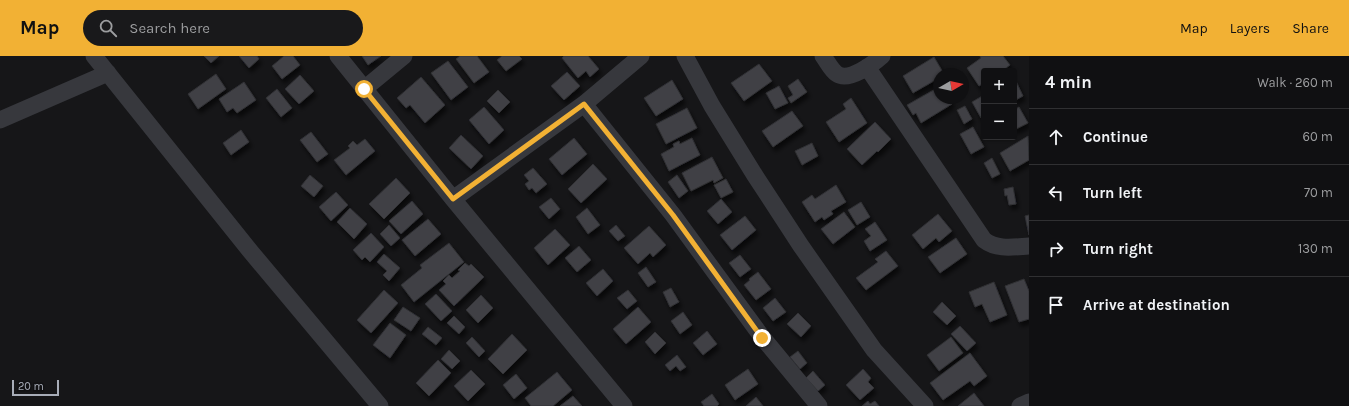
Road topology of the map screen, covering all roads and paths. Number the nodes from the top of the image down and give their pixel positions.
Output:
1 (94, 56) edge
2 (338, 56) edge
3 (404, 56) edge
4 (641, 56) edge
5 (685, 56) edge
6 (823, 56) edge
7 (882, 56) edge
8 (867, 67) junction
9 (108, 73) junction
10 (364, 89) junction
11 (584, 104) junction
12 (0, 120) edge
13 (453, 199) junction
14 (1029, 246) edge
15 (1029, 402) edge
16 (380, 406) edge
17 (624, 406) edge
18 (819, 406) edge
19 (925, 406) edge
20 (1020, 406) edge

1 - 9 street
2 - 10 street
3 - 10 street
4 - 11 street
5 - 19 street
6 - 8 street
7 - 8 street
8 - 14 street
9 - 12 street
9 - 16 street
10 - 13 street
11 - 13 street
11 - 18 street
13 - 17 street
15 - 20 street

